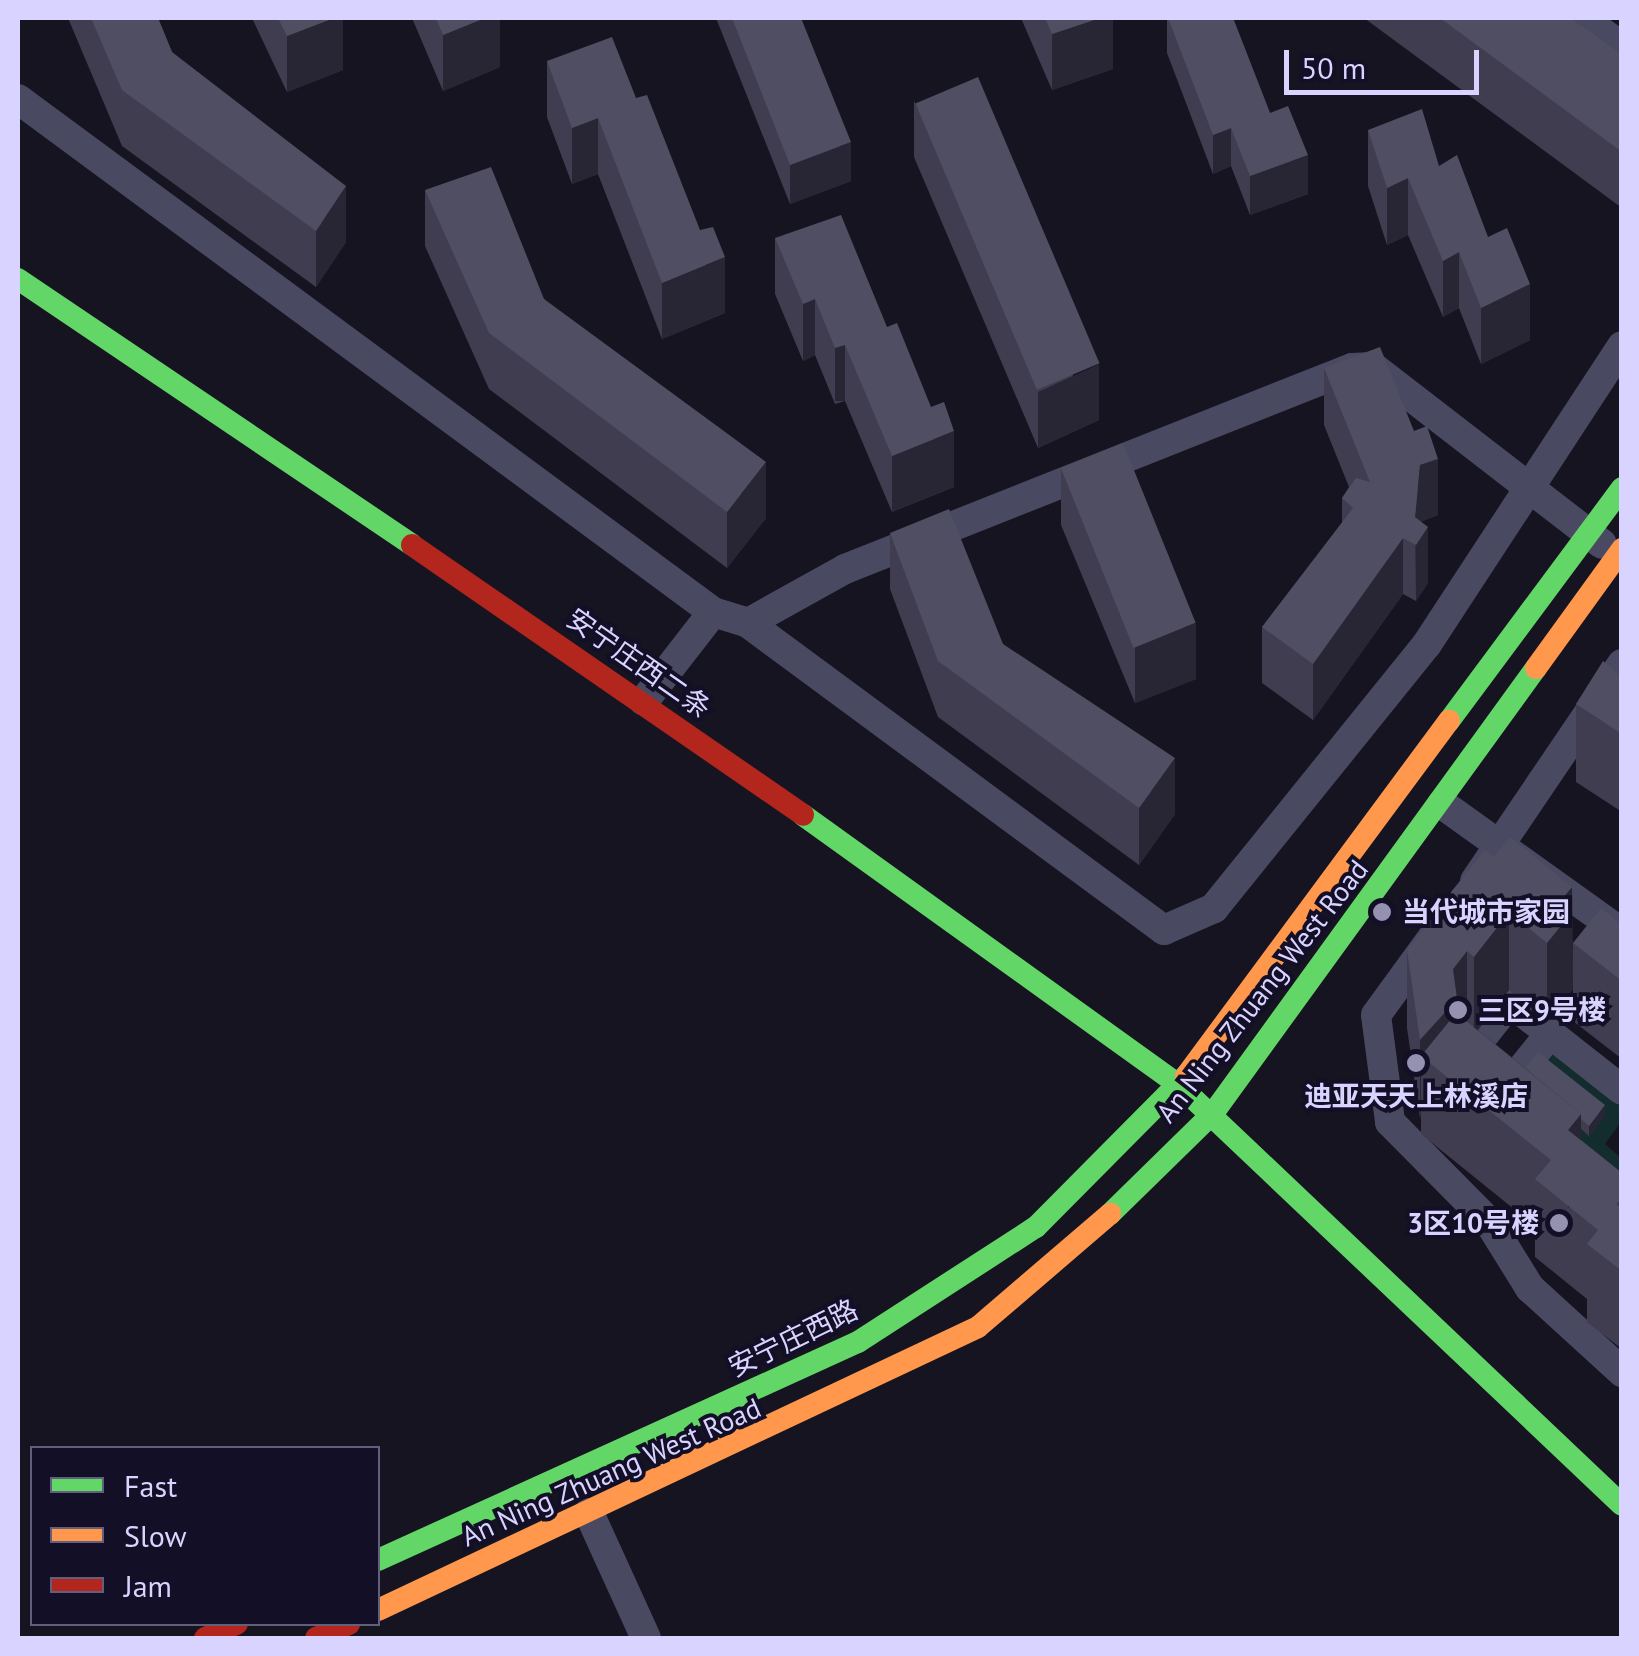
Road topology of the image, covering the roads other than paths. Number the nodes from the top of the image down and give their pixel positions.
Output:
1 (1582, 18) edge
2 (1622, 47) edge
3 (18, 99) edge
4 (18, 279) edge
5 (1622, 346) edge
6 (1532, 484) junction
7 (1622, 488) edge
8 (1585, 534) junction
9 (1620, 552) edge
10 (713, 612) junction
11 (748, 623) junction
12 (1622, 664) edge
13 (644, 700) junction
14 (1442, 804) junction
15 (1504, 844) junction
16 (1622, 933) edge
17 (1550, 1034) junction
18 (1180, 1085) junction
19 (1622, 1090) edge
20 (1214, 1112) junction
21 (1622, 1372) edge
22 (1622, 1506) edge
23 (589, 1513) junction
24 (380, 1559) edge
25 (380, 1609) edge
26 (232, 1626) edge
27 (344, 1626) edge
28 (205, 1638) edge
29 (316, 1638) edge
30 (646, 1638) edge

1 - 2 street
3 - 10 street
4 - 13 main road, 安宁庄西二条
5 - 6 street
6 - 8 street
6 - 11 street
6 - 11 street
7 - 8 main road, 安宁庄西路
8 - 9 street
8 - 18 main road, 安宁庄西路
9 - 14 main road, An Ning Zhuang West Road
10 - 11 street
10 - 13 street
12 - 15 street
13 - 18 main road, 安宁庄西二条
14 - 15 street
14 - 20 main road, An Ning Zhuang West Road
15 - 16 street
15 - 21 street
17 - 17 street
17 - 19 street
18 - 20 main road, 安宁庄西二条
18 - 24 main road, 安宁庄西路
20 - 22 main road, 安宁庄西二条
20 - 23 main road, An Ning Zhuang West Road
23 - 25 main road, An Ning Zhuang West Road
23 - 30 street
26 - 28 main road
27 - 29 main road

